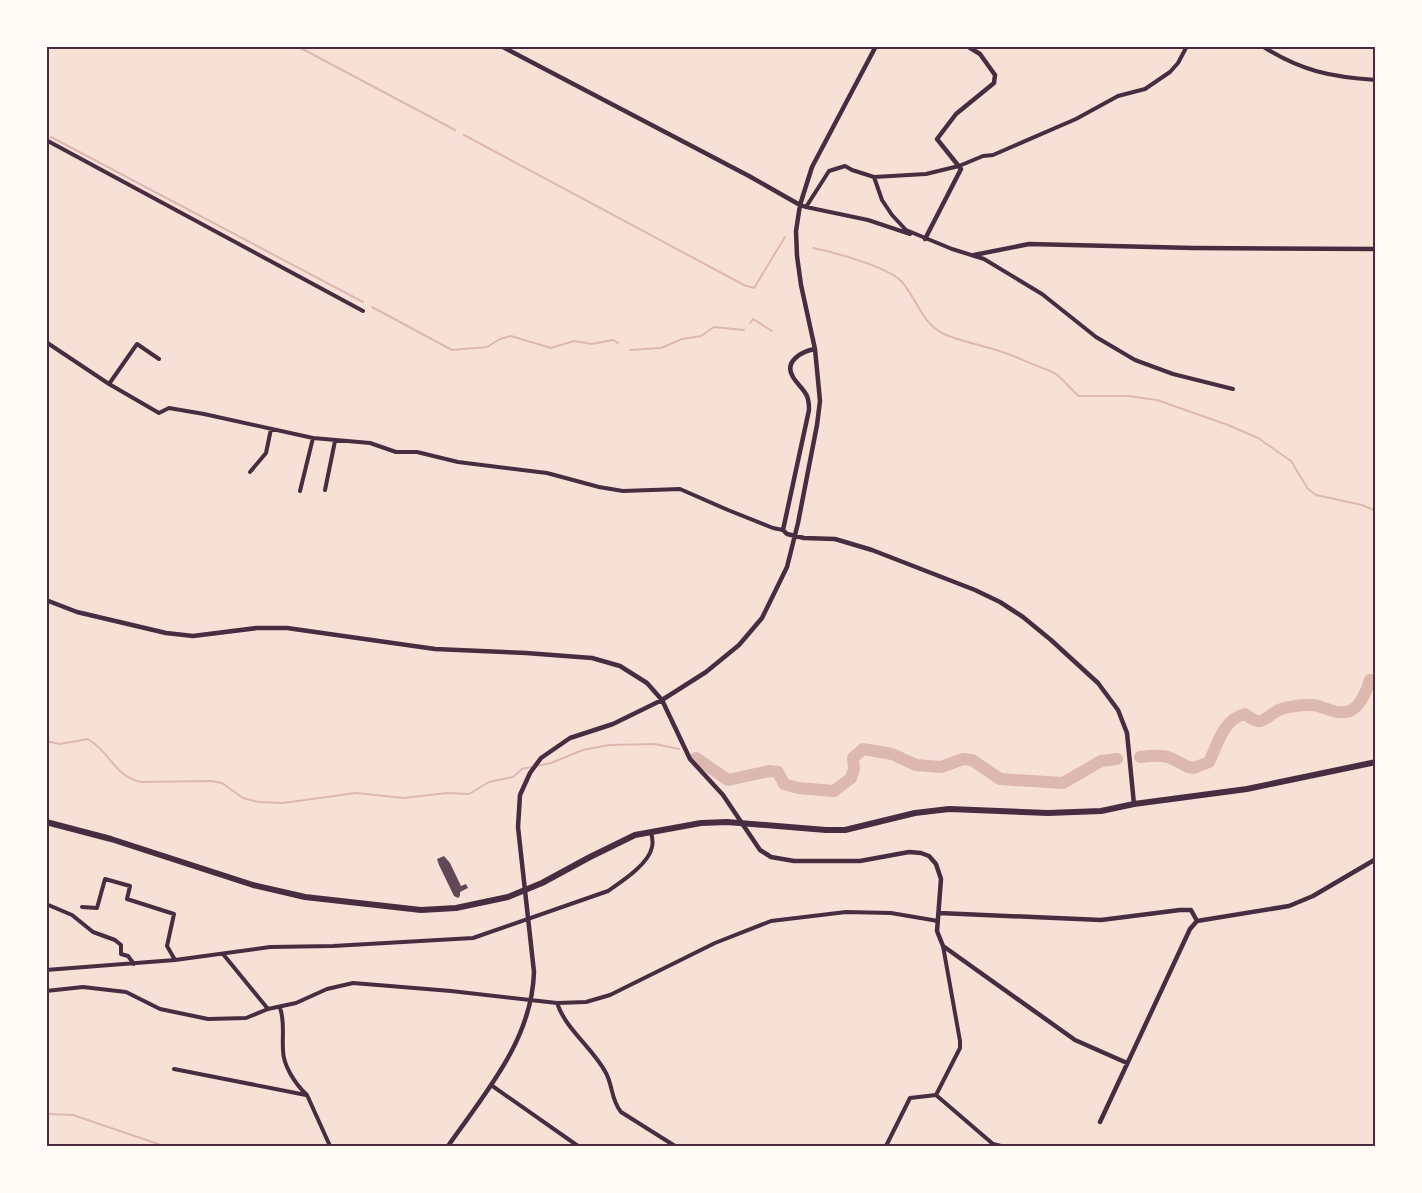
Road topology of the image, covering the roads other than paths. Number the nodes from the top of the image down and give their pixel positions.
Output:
1 (501, 46) edge
2 (876, 46) edge
3 (967, 46) edge
4 (1187, 46) edge
5 (1262, 46) edge
6 (1376, 80) edge
7 (46, 140) edge
8 (959, 166) junction
9 (874, 177) junction
10 (803, 206) junction
11 (925, 239) junction
12 (1376, 249) edge
13 (974, 255) junction
14 (363, 311) dead end
15 (46, 342) edge
16 (815, 349) junction
17 (159, 359) dead end
18 (109, 384) junction
19 (1233, 389) dead end
20 (271, 429) junction
21 (313, 438) junction
22 (335, 441) junction
23 (250, 472) dead end
24 (326, 490) dead end
25 (300, 491) dead end
26 (785, 532) junction
27 (46, 600) edge
28 (662, 700) junction
29 (1376, 762) edge
30 (1134, 804) junction
31 (46, 822) edge
32 (742, 823) junction
33 (651, 832) junction
34 (1376, 859) edge
35 (46, 904) edge
36 (82, 907) dead end
37 (939, 913) junction
38 (528, 918) junction
39 (939, 921) junction
40 (1197, 921) junction
41 (942, 946) junction
42 (223, 954) junction
43 (175, 960) junction
44 (134, 964) junction
45 (46, 970) edge
46 (46, 991) edge
47 (558, 1004) junction
48 (280, 1008) junction
49 (268, 1009) junction
50 (1127, 1063) junction
51 (174, 1069) dead end
52 (491, 1085) junction
53 (307, 1095) junction
54 (936, 1095) junction
55 (1100, 1122) dead end
56 (330, 1146) edge
57 (448, 1146) edge
58 (578, 1146) edge
59 (675, 1146) edge
60 (886, 1146) edge
61 (1001, 1146) edge

1 - 10 street
2 - 10 street
3 - 8 street
4 - 8 street
5 - 6 street
7 - 14 street
8 - 9 street
8 - 11 street
9 - 10 street
9 - 11 street
10 - 11 street
10 - 16 street
11 - 13 street
12 - 13 street
13 - 19 street
15 - 18 street
16 - 26 street
16 - 28 street
17 - 18 street
18 - 20 street
20 - 21 street
20 - 23 street
21 - 22 street
21 - 25 street
22 - 24 street
22 - 26 street
26 - 30 street
27 - 28 street
28 - 32 street
28 - 38 street
29 - 30 highway
30 - 32 highway
31 - 33 highway
32 - 33 highway
32 - 37 street
33 - 38 street
34 - 40 street
35 - 44 street
36 - 43 street
37 - 39 street
37 - 40 street
38 - 42 street
38 - 52 street
39 - 41 street
39 - 47 street
40 - 50 street
41 - 50 street
41 - 54 street
42 - 43 street
42 - 49 street
43 - 44 street
44 - 45 street
46 - 49 street
47 - 48 street
47 - 59 street
48 - 49 street
48 - 53 street
50 - 55 street
51 - 53 street
52 - 57 street
52 - 58 street
53 - 56 street
54 - 60 street
54 - 61 street

